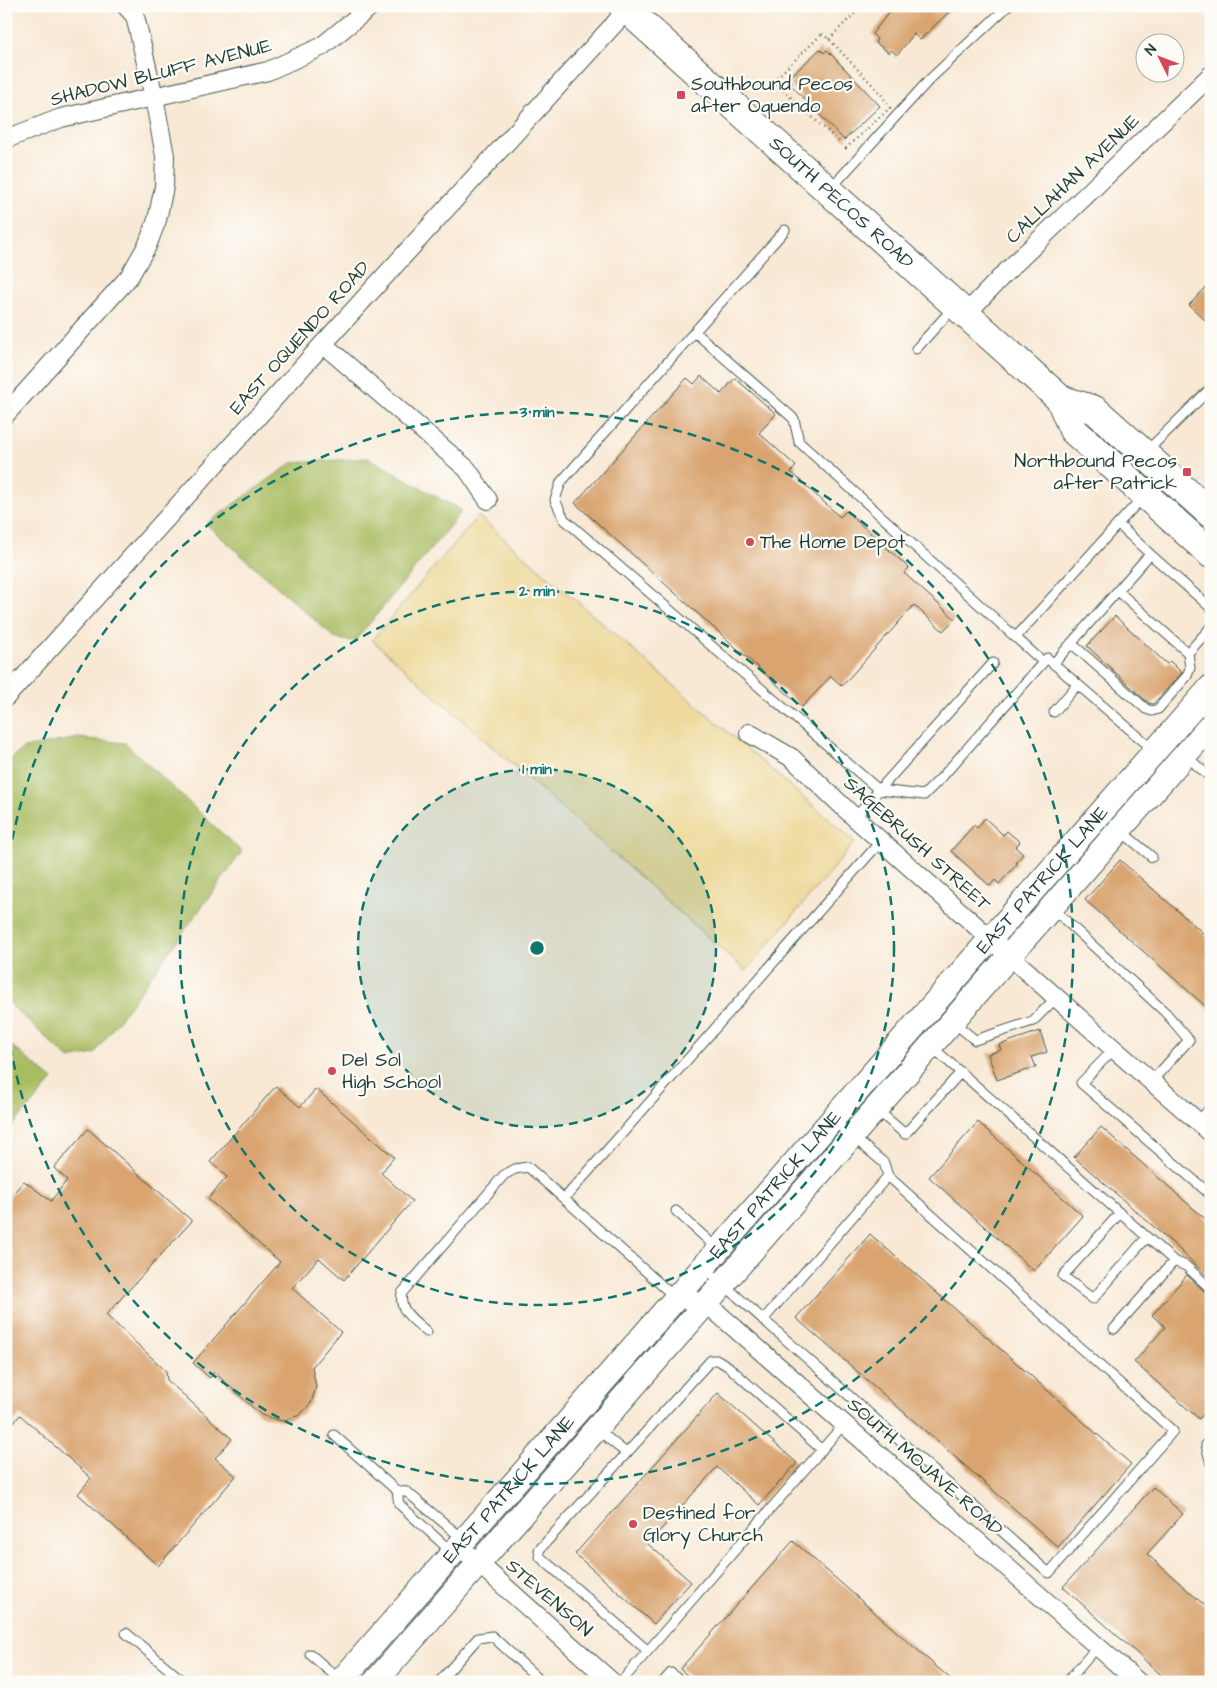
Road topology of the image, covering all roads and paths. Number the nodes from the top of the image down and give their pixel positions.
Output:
1 (126, 6) edge
2 (371, 6) edge
3 (862, 6) edge
4 (1008, 6) edge
5 (625, 8) edge
6 (829, 39) junction
7 (1211, 75) edge
8 (154, 97) junction
9 (6, 139) edge
10 (829, 190) junction
11 (785, 230) dead end
12 (961, 310) junction
13 (695, 332) junction
14 (323, 344) junction
15 (916, 349) dead end
16 (1211, 388) edge
17 (1060, 399) junction
18 (6, 414) edge
19 (1144, 454) junction
20 (1145, 494) junction
21 (488, 500) dead end
22 (1211, 514) edge
23 (1118, 524) junction
24 (1150, 554) junction
25 (1211, 554) edge
26 (1118, 591) junction
27 (1211, 608) edge
28 (1211, 627) edge
29 (1016, 637) junction
30 (1071, 643) junction
31 (1188, 653) junction
32 (1043, 662) junction
33 (993, 663) dead end
34 (1053, 664) junction
35 (1077, 685) junction
36 (1211, 687) edge
37 (6, 697) edge
38 (1054, 712) dead end
39 (1211, 725) edge
40 (749, 733) dead end
41 (1155, 751) junction
42 (1184, 755) junction
43 (1211, 778) edge
44 (879, 790) junction
45 (855, 818) junction
46 (1110, 821) junction
47 (881, 840) junction
48 (1152, 857) dead end
49 (1051, 907) junction
50 (991, 938) junction
51 (1009, 955) junction
52 (1057, 997) junction
53 (952, 1021) junction
54 (931, 1045) junction
55 (1114, 1050) junction
56 (961, 1072) junction
57 (1151, 1082) junction
58 (1211, 1107) edge
59 (876, 1108) junction
60 (833, 1120) junction
61 (1204, 1127) edge
62 (852, 1136) junction
63 (888, 1176) junction
64 (1211, 1195) edge
65 (564, 1200) junction
66 (676, 1211) dead end
67 (1120, 1213) junction
68 (1147, 1238) junction
69 (712, 1258) junction
70 (1174, 1261) junction
71 (723, 1284) junction
72 (1211, 1289) edge
73 (676, 1298) junction
74 (706, 1303) junction
75 (763, 1320) junction
76 (1114, 1329) dead end
77 (426, 1332) dead end
78 (844, 1424) junction
79 (596, 1429) junction
80 (334, 1435) dead end
81 (1211, 1440) edge
82 (822, 1450) junction
83 (626, 1453) junction
84 (1211, 1464) edge
85 (397, 1491) junction
86 (459, 1546) junction
87 (478, 1564) junction
88 (126, 1633) dead end
89 (1098, 1646) junction
90 (648, 1651) junction
91 (310, 1654) dead end
92 (602, 1679) edge
93 (341, 1681) edge
94 (184, 1682) edge
95 (375, 1682) edge
96 (439, 1682) edge
97 (542, 1682) edge
98 (621, 1682) edge
99 (663, 1682) edge
100 (681, 1682) edge
101 (1067, 1682) edge
102 (1138, 1682) edge

1 - 8 street
2 - 8 street, SHADOW BLUFF AVENUE
3 - 6 path
4 - 10 lane
5 - 10 main road, SOUTH PECOS ROAD
5 - 14 street, EAST OQUENDO ROAD
6 - 6 path
7 - 12 street, CALLAHAN AVENUE
8 - 9 street, SHADOW BLUFF AVENUE
8 - 18 street
10 - 12 main road, SOUTH PECOS ROAD
11 - 13 lane
12 - 15 lane
12 - 17 main road, SOUTH PECOS ROAD
13 - 29 lane
13 - 44 lane
14 - 21 street
14 - 37 street, EAST OQUENDO ROAD
16 - 19 lane
17 - 19 main road, SOUTH PECOS ROAD
17 - 20 main road, SOUTH PECOS ROAD
19 - 22 main road, SOUTH PECOS ROAD
20 - 23 lane
20 - 25 main road, SOUTH PECOS ROAD
23 - 24 lane
23 - 29 lane
24 - 26 lane
24 - 27 lane
26 - 30 lane
26 - 31 lane
28 - 31 lane
29 - 32 lane
30 - 31 lane
30 - 34 lane
32 - 34 lane
32 - 44 lane
33 - 44 lane
34 - 35 lane
35 - 38 lane
35 - 41 lane
36 - 41 main road, EAST PATRICK LANE
39 - 42 main road, EAST PATRICK LANE
40 - 45 street, SAGEBRUSH STREET
41 - 46 main road, EAST PATRICK LANE
42 - 43 lane
42 - 46 main road, EAST PATRICK LANE
44 - 45 lane
45 - 47 street, SAGEBRUSH STREET
46 - 48 lane
46 - 49 main road, EAST PATRICK LANE
46 - 50 main road, EAST PATRICK LANE
47 - 50 street, SAGEBRUSH STREET
47 - 65 lane
49 - 51 main road, EAST PATRICK LANE
49 - 57 lane
50 - 51 street, SAGEBRUSH STREET
50 - 60 main road, EAST PATRICK LANE
51 - 52 street, SAGEBRUSH STREET
51 - 53 main road, EAST PATRICK LANE
52 - 53 lane
52 - 55 street, SAGEBRUSH STREET
53 - 54 main road, EAST PATRICK LANE
54 - 56 lane
54 - 59 main road, EAST PATRICK LANE
55 - 57 street, SAGEBRUSH STREET
55 - 64 lane
56 - 59 lane
56 - 67 lane
57 - 61 street, SAGEBRUSH STREET
58 - 61 lane
59 - 62 main road, EAST PATRICK LANE
60 - 62 lane
60 - 69 main road, EAST PATRICK LANE
62 - 63 lane
62 - 71 main road, EAST PATRICK LANE
63 - 75 lane
63 - 75 lane
65 - 73 lane
65 - 77 lane
66 - 69 lane
67 - 68 lane
67 - 68 lane
68 - 70 lane
69 - 71 lane
69 - 73 main road, EAST PATRICK LANE
70 - 72 lane
70 - 76 lane
71 - 74 main road, EAST PATRICK LANE
71 - 75 lane
73 - 74 street
73 - 86 main road, EAST PATRICK LANE
74 - 78 street, SOUTH MOJAVE ROAD
74 - 79 main road, EAST PATRICK LANE
78 - 82 lane
78 - 89 street, SOUTH MOJAVE ROAD
79 - 83 lane
79 - 87 main road, EAST PATRICK LANE
80 - 85 lane
81 - 84 lane
82 - 83 lane
82 - 90 lane
83 - 90 lane
85 - 86 lane
85 - 86 lane
86 - 87 street, STEVENSON
86 - 93 main road, EAST PATRICK LANE
87 - 92 street, STEVENSON
87 - 95 main road, EAST PATRICK LANE
88 - 94 lane
89 - 101 lane
89 - 102 street, SOUTH MOJAVE ROAD
90 - 98 lane
91 - 93 lane
96 - 97 lane
99 - 100 lane

